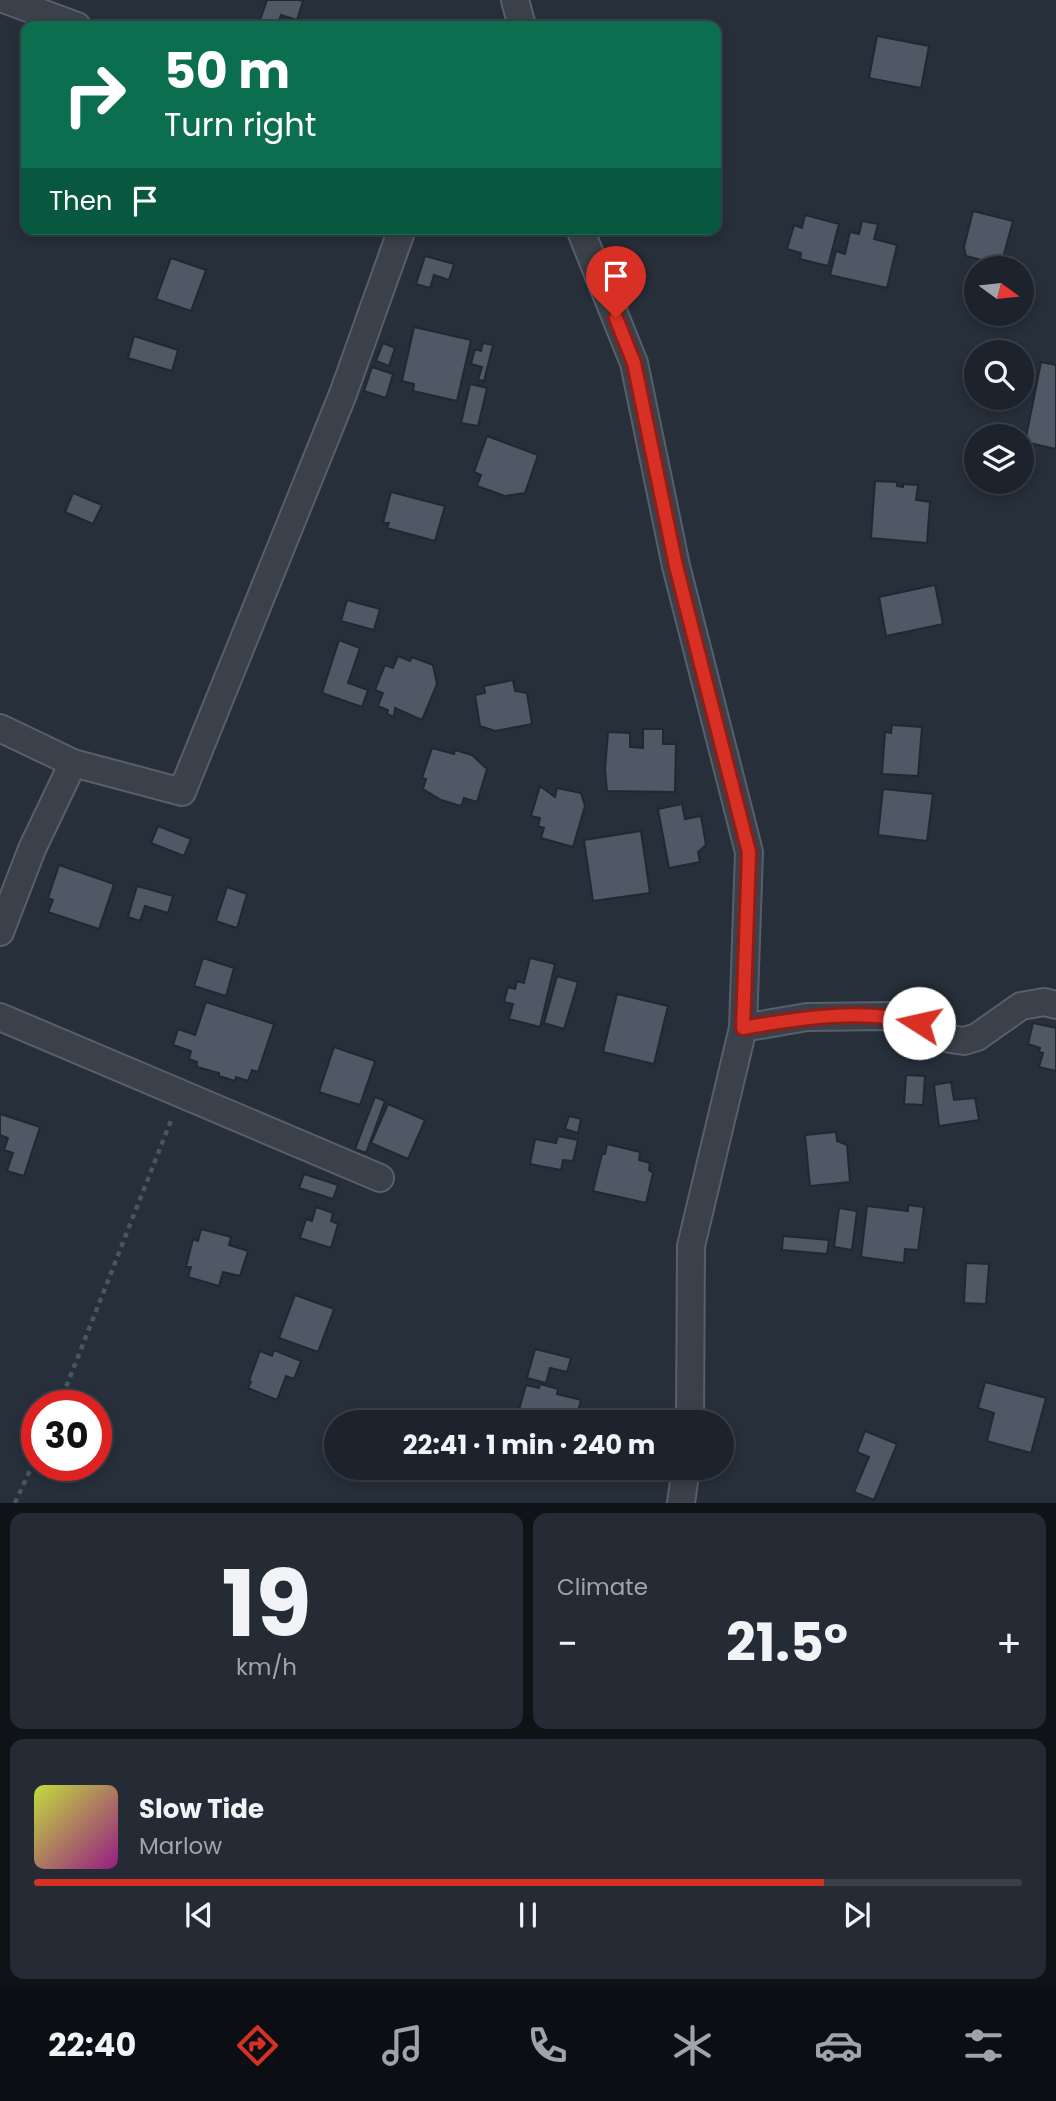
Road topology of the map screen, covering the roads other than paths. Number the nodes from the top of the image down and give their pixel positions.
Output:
1 (6, 0) edge
2 (515, 0) edge
3 (63, 21) edge
4 (521, 21) edge
5 (400, 235) edge
6 (582, 235) edge
7 (0, 728) edge
8 (73, 763) junction
9 (0, 932) edge
10 (1056, 1005) edge
11 (0, 1017) edge
12 (743, 1028) junction
13 (380, 1178) dead end
14 (690, 1410) edge
15 (684, 1480) edge
16 (681, 1503) edge

1 - 3 street
2 - 4 street
5 - 8 street
6 - 12 street
7 - 8 street
8 - 9 street
10 - 12 street
11 - 13 street
12 - 14 street
15 - 16 street

